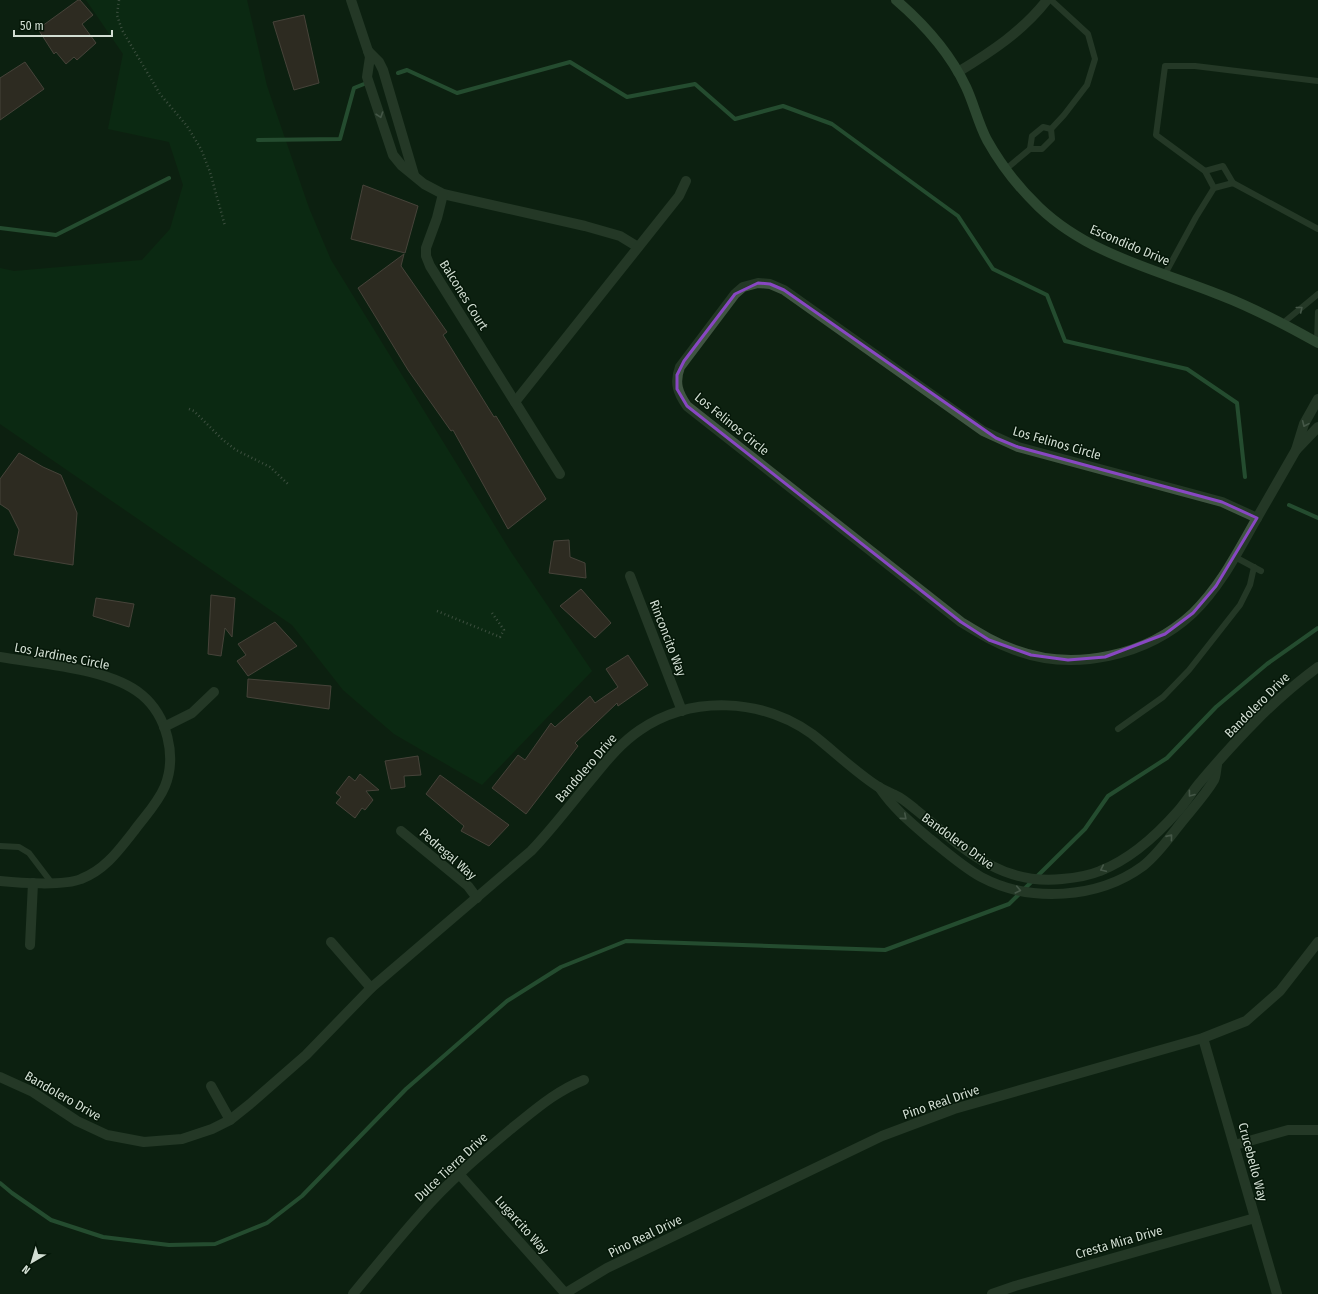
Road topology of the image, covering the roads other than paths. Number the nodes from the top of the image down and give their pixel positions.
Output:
1 (351, 0) edge
2 (896, 0) edge
3 (1047, 0) edge
4 (1051, 0) edge
5 (368, 50) junction
6 (958, 72) junction
7 (1318, 81) edge
8 (389, 89) junction
9 (374, 95) junction
10 (1051, 129) junction
11 (1030, 149) junction
12 (1006, 169) junction
13 (1205, 171) junction
14 (414, 175) junction
15 (686, 181) dead end
16 (1233, 183) junction
17 (1214, 188) junction
18 (443, 194) junction
19 (1317, 226) edge
20 (638, 248) junction
21 (1165, 274) junction
22 (1318, 294) edge
23 (1318, 312) edge
24 (1283, 323) junction
25 (1318, 342) edge
26 (1318, 399) edge
27 (515, 402) junction
28 (1318, 427) edge
29 (1296, 450) junction
30 (560, 474) dead end
31 (1257, 518) junction
32 (1235, 557) junction
33 (1254, 567) junction
34 (1260, 571) dead end
35 (630, 576) dead end
36 (0, 657) edge
37 (1318, 667) edge
38 (214, 692) dead end
39 (682, 711) junction
40 (164, 727) junction
41 (1118, 729) dead end
42 (1217, 765) junction
43 (879, 788) junction
44 (401, 831) dead end
45 (0, 846) edge
46 (0, 881) edge
47 (51, 882) junction
48 (33, 883) junction
49 (477, 898) junction
50 (331, 942) dead end
51 (1318, 942) edge
52 (30, 945) dead end
53 (371, 988) junction
54 (1203, 1038) junction
55 (0, 1077) edge
56 (584, 1080) dead end
57 (211, 1086) dead end
58 (230, 1120) junction
59 (1318, 1130) edge
60 (1235, 1145) junction
61 (460, 1176) junction
62 (1255, 1218) junction
63 (564, 1293) edge
64 (353, 1294) edge
65 (992, 1294) edge
66 (1277, 1294) edge

1 - 5 street
2 - 6 street, Escondido Drive
3 - 6 street
4 - 10 lane
5 - 8 street
5 - 9 street
6 - 12 street, Escondido Drive
7 - 13 lane
8 - 9 street
8 - 14 street
9 -> 14 street
10 - 11 lane
10 - 11 lane
11 - 12 lane
12 - 21 street, Escondido Drive
13 - 16 lane
13 - 17 lane
14 - 18 street
15 - 20 street
16 - 17 lane
16 - 19 lane
17 - 21 lane
18 - 20 street
18 - 27 street, Balcones Court
20 - 27 street
21 - 24 street, Escondido Drive
24 -> 22 lane
23 - 25 lane
24 - 25 street, Escondido Drive
26 -> 29 street, Los Felinos Circle
27 - 30 street, Balcones Court
28 - 29 street
29 - 31 street, Los Felinos Circle
31 - 32 street, Los Felinos Circle
31 - 32 street, Los Felinos Circle
32 - 33 lane
33 - 34 lane
33 - 41 lane
35 - 39 street, Rinconcito Way
36 - 40 street, Los Jardines Circle
37 - 42 street, Bandolero Drive
38 - 40 street
39 - 43 street, Bandolero Drive
39 - 49 street, Bandolero Drive
40 - 47 street, Los Jardines Circle
42 -> 43 street, Bandolero Drive
43 -> 42 street, Bandolero Drive
44 - 49 street, Pedregal Way
45 - 47 lane
46 - 48 street, Los Jardines Circle
47 - 48 street, Los Jardines Circle
48 - 52 street
49 - 53 street, Bandolero Drive
50 - 53 street
51 - 54 street, Pino Real Drive
53 - 58 street, Bandolero Drive
54 - 60 street, Crucebello Way
54 - 63 street, Pino Real Drive
55 - 58 street, Bandolero Drive
56 - 61 street, Dulce Tierra Drive
57 - 58 street
59 - 60 street
60 - 62 street, Crucebello Way
61 - 63 street, Lugarcito Way
61 - 64 street, Dulce Tierra Drive
62 - 65 street, Cresta Mira Drive
62 - 66 street, Crucebello Way

